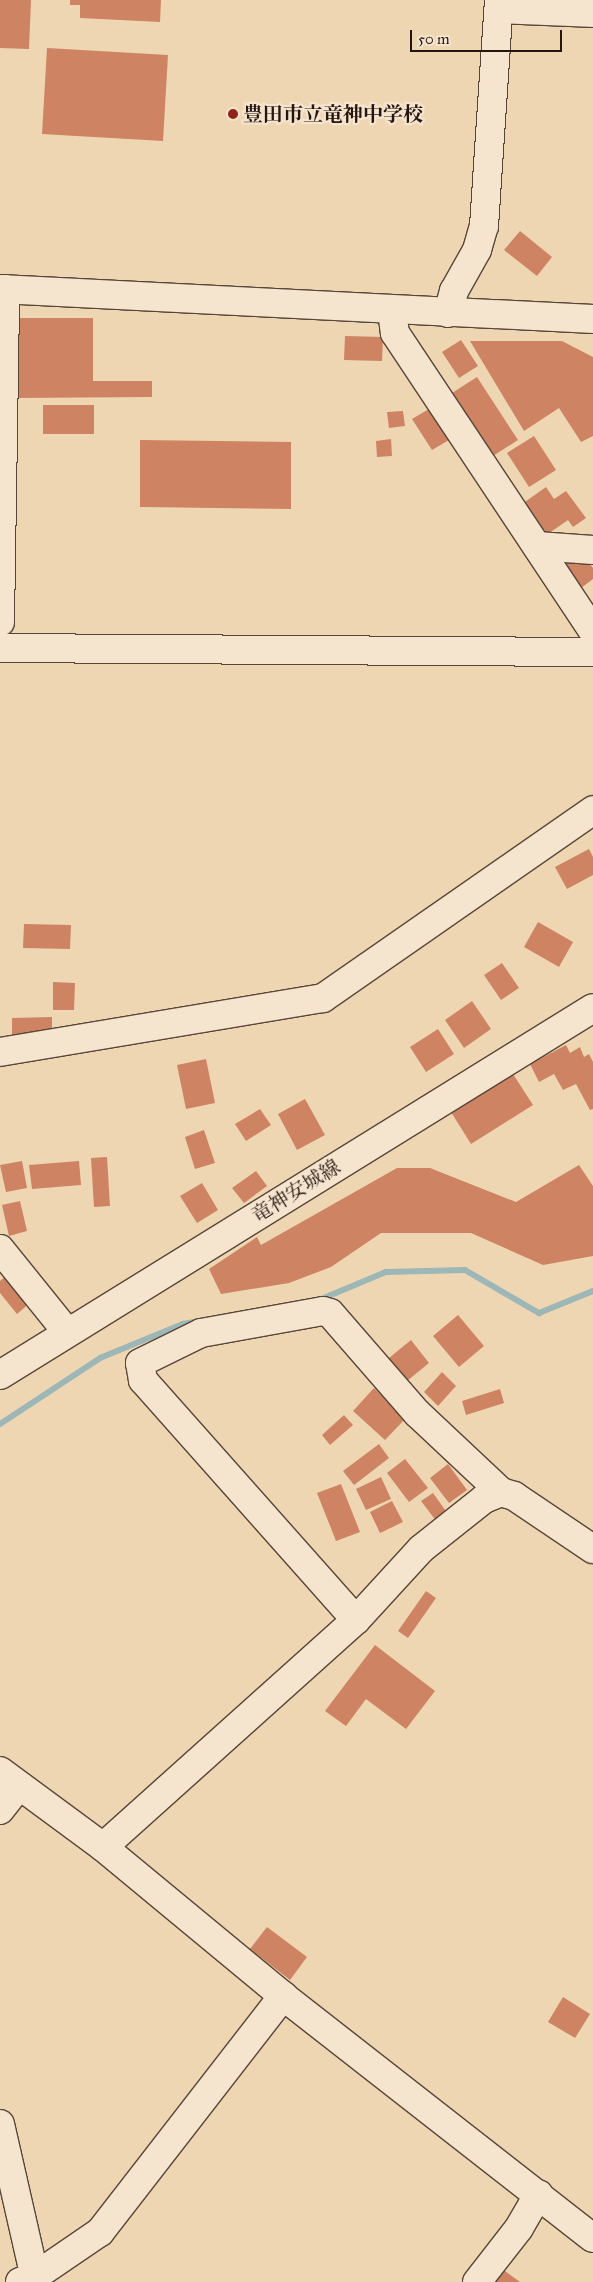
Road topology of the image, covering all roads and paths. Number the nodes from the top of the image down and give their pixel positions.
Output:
1 (499, 4) edge
2 (593, 13) edge
3 (3, 289) edge
4 (392, 310) junction
5 (448, 313) junction
6 (593, 319) edge
7 (537, 546) junction
8 (593, 550) edge
9 (0, 622) edge
10 (593, 631) edge
11 (0, 648) edge
12 (593, 652) edge
13 (593, 810) edge
14 (593, 1008) edge
15 (0, 1052) edge
16 (0, 1250) edge
17 (67, 1332) junction
18 (0, 1374) edge
19 (501, 1492) junction
20 (593, 1549) edge
21 (356, 1620) junction
22 (9, 1778) edge
23 (0, 1810) edge
24 (103, 1847) junction
25 (283, 1996) junction
26 (0, 2124) edge
27 (539, 2194) junction
28 (593, 2238) edge
29 (30, 2280) edge
30 (477, 2282) edge

1 - 2 street
1 - 5 street
3 - 4 street
3 - 9 street
4 - 5 street
4 - 7 street
5 - 6 street
7 - 8 street
7 - 10 street
11 - 12 street
13 - 15 street
14 - 17 street, 竜神安城線
16 - 17 street
17 - 18 street, 竜神安城線
19 - 20 street
19 - 21 street
19 - 21 street
21 - 24 street
22 - 23 street
22 - 24 street
24 - 25 street
25 - 27 street
25 - 29 street
26 - 29 street
27 - 28 street
27 - 30 street

